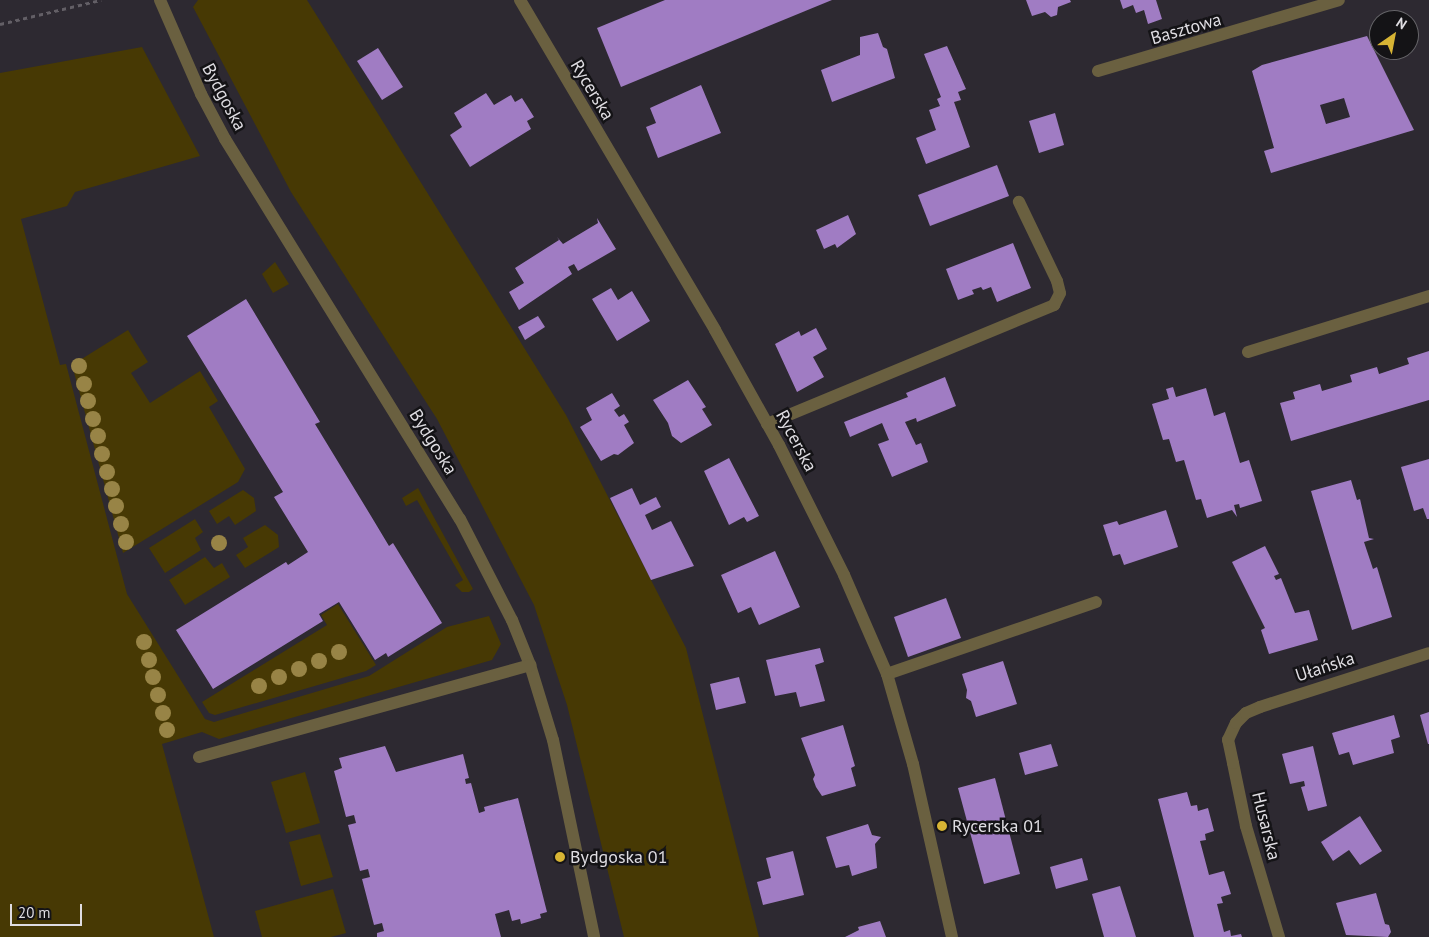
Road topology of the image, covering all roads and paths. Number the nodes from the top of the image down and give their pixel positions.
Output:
1 (101, 0) edge
2 (160, 0) edge
3 (520, 0) edge
4 (1339, 0) edge
5 (0, 24) edge
6 (1098, 72) dead end
7 (1019, 202) dead end
8 (1429, 296) edge
9 (1248, 352) dead end
10 (767, 424) junction
11 (1096, 602) dead end
12 (1429, 652) edge
13 (530, 664) junction
14 (887, 674) junction
15 (1236, 723) joint
16 (199, 757) dead end
17 (594, 937) edge
18 (952, 937) edge
19 (1279, 937) edge

1 - 5 path
2 - 13 street, Bydgoska
3 - 10 street, Rycerska
4 - 6 street, Basztowa
7 - 10 street
8 - 9 street
10 - 14 street, Rycerska
11 - 14 street
12 - 15 street, Ułańska
13 - 16 street
13 - 17 street, Bydgoska
14 - 18 street, Rycerska
15 - 19 street, Husarska

